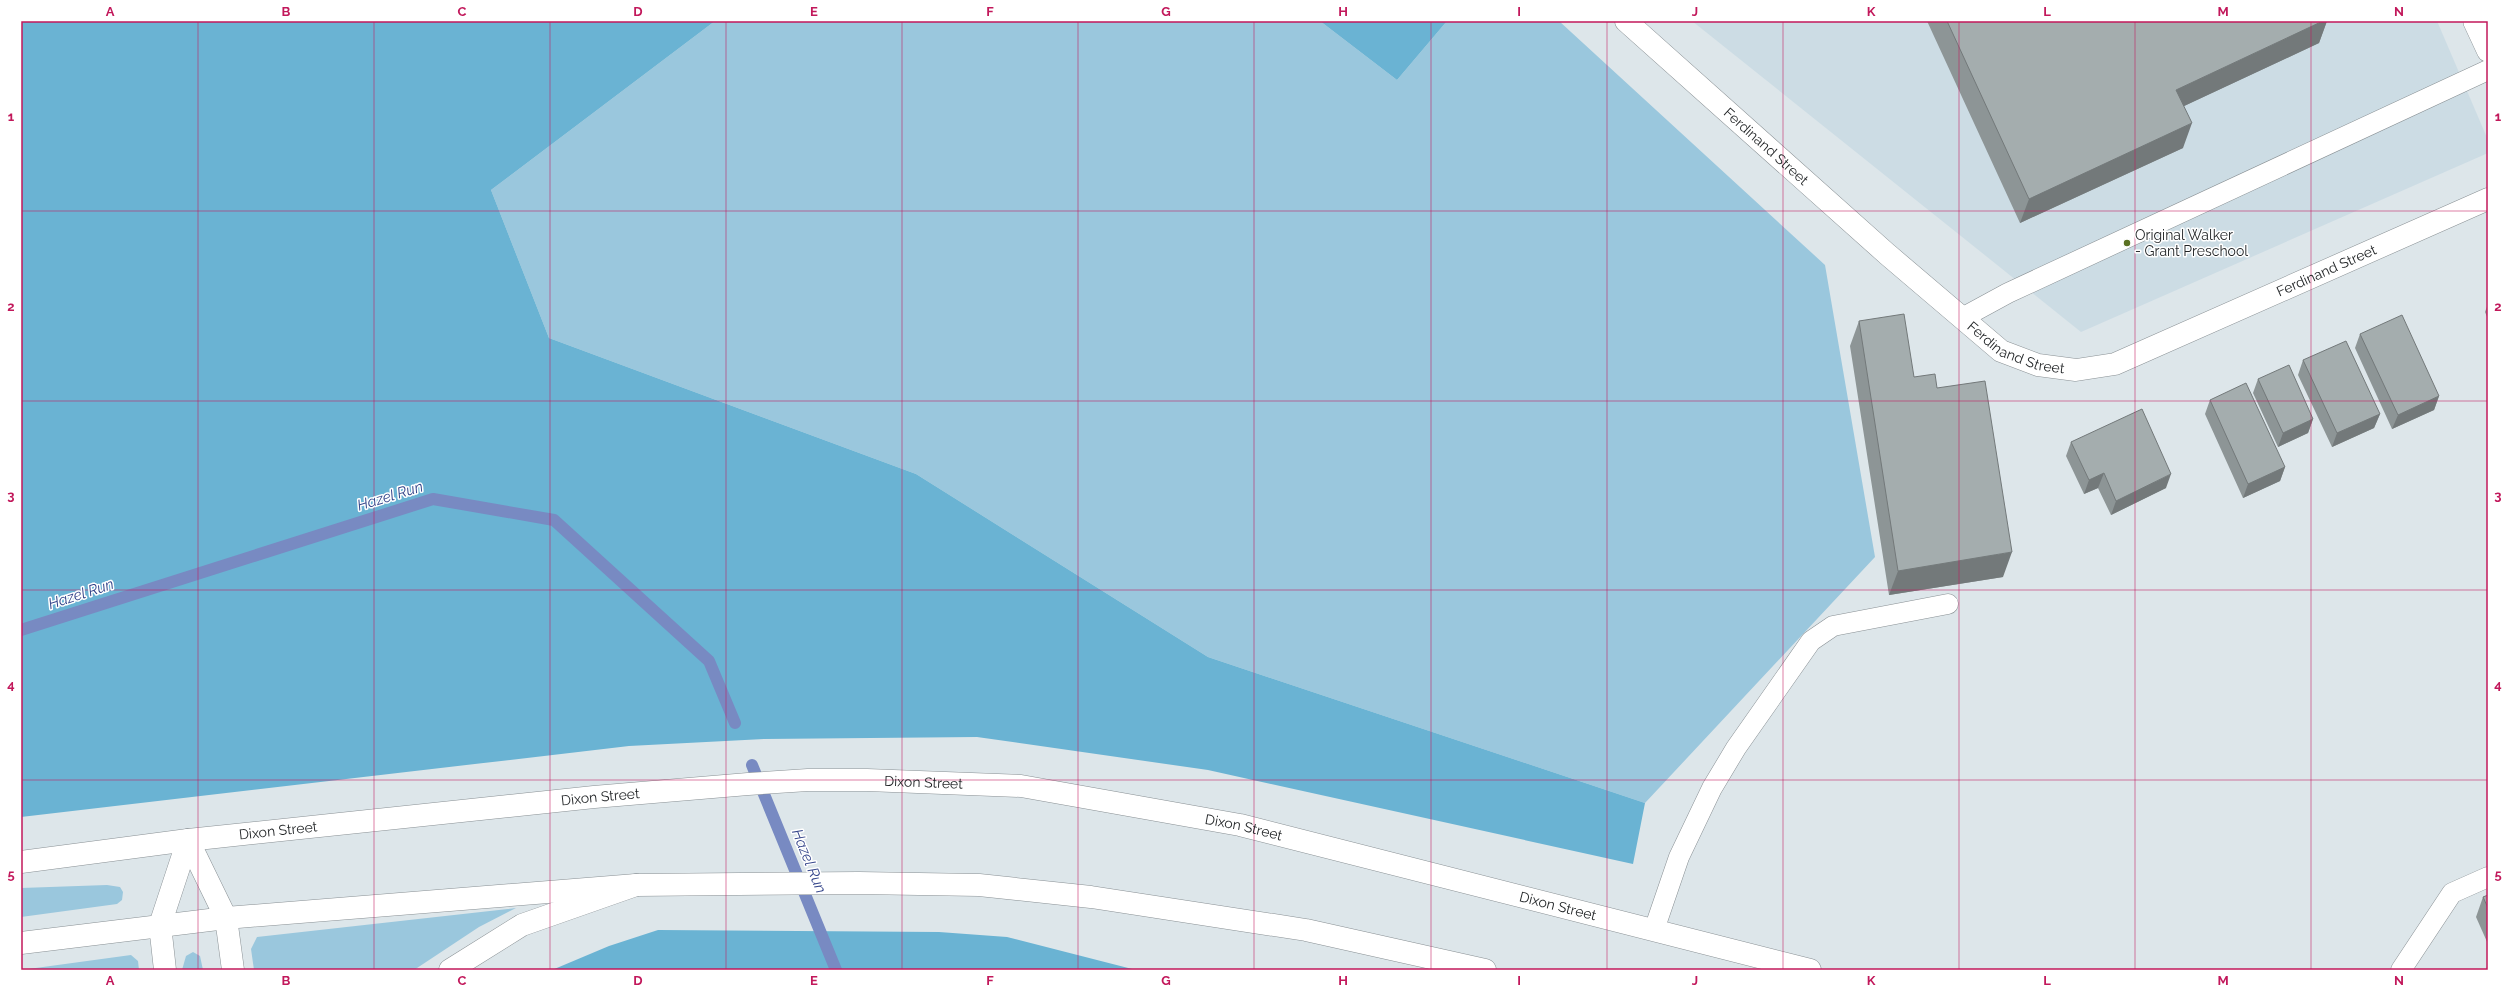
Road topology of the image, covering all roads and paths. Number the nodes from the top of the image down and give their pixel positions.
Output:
1 (1626, 21) edge
2 (2474, 21) edge
3 (2488, 51) edge
4 (2488, 70) edge
5 (2488, 200) edge
6 (1962, 318) junction
7 (1948, 604) dead end
8 (188, 840) junction
9 (21, 862) edge
10 (2488, 877) edge
11 (636, 885) junction
12 (226, 918) junction
13 (160, 925) junction
14 (1654, 930) junction
15 (21, 943) edge
16 (164, 970) edge
17 (233, 970) edge
18 (450, 970) edge
19 (1485, 970) edge
20 (1810, 970) edge
21 (2401, 970) edge

1 - 6 main road, Ferdinand Street
2 - 3 main road
4 - 6 lane
5 - 6 main road, Ferdinand Street
7 - 14 lane
8 - 9 main road, Dixon Street
8 - 12 main road
8 - 13 main road
8 - 14 main road, Dixon Street
10 - 21 lane
11 - 12 main road
11 - 18 main road
11 - 19 main road
12 - 13 main road
12 - 17 main road
13 - 15 main road
13 - 16 main road
14 - 20 main road, Dixon Street

